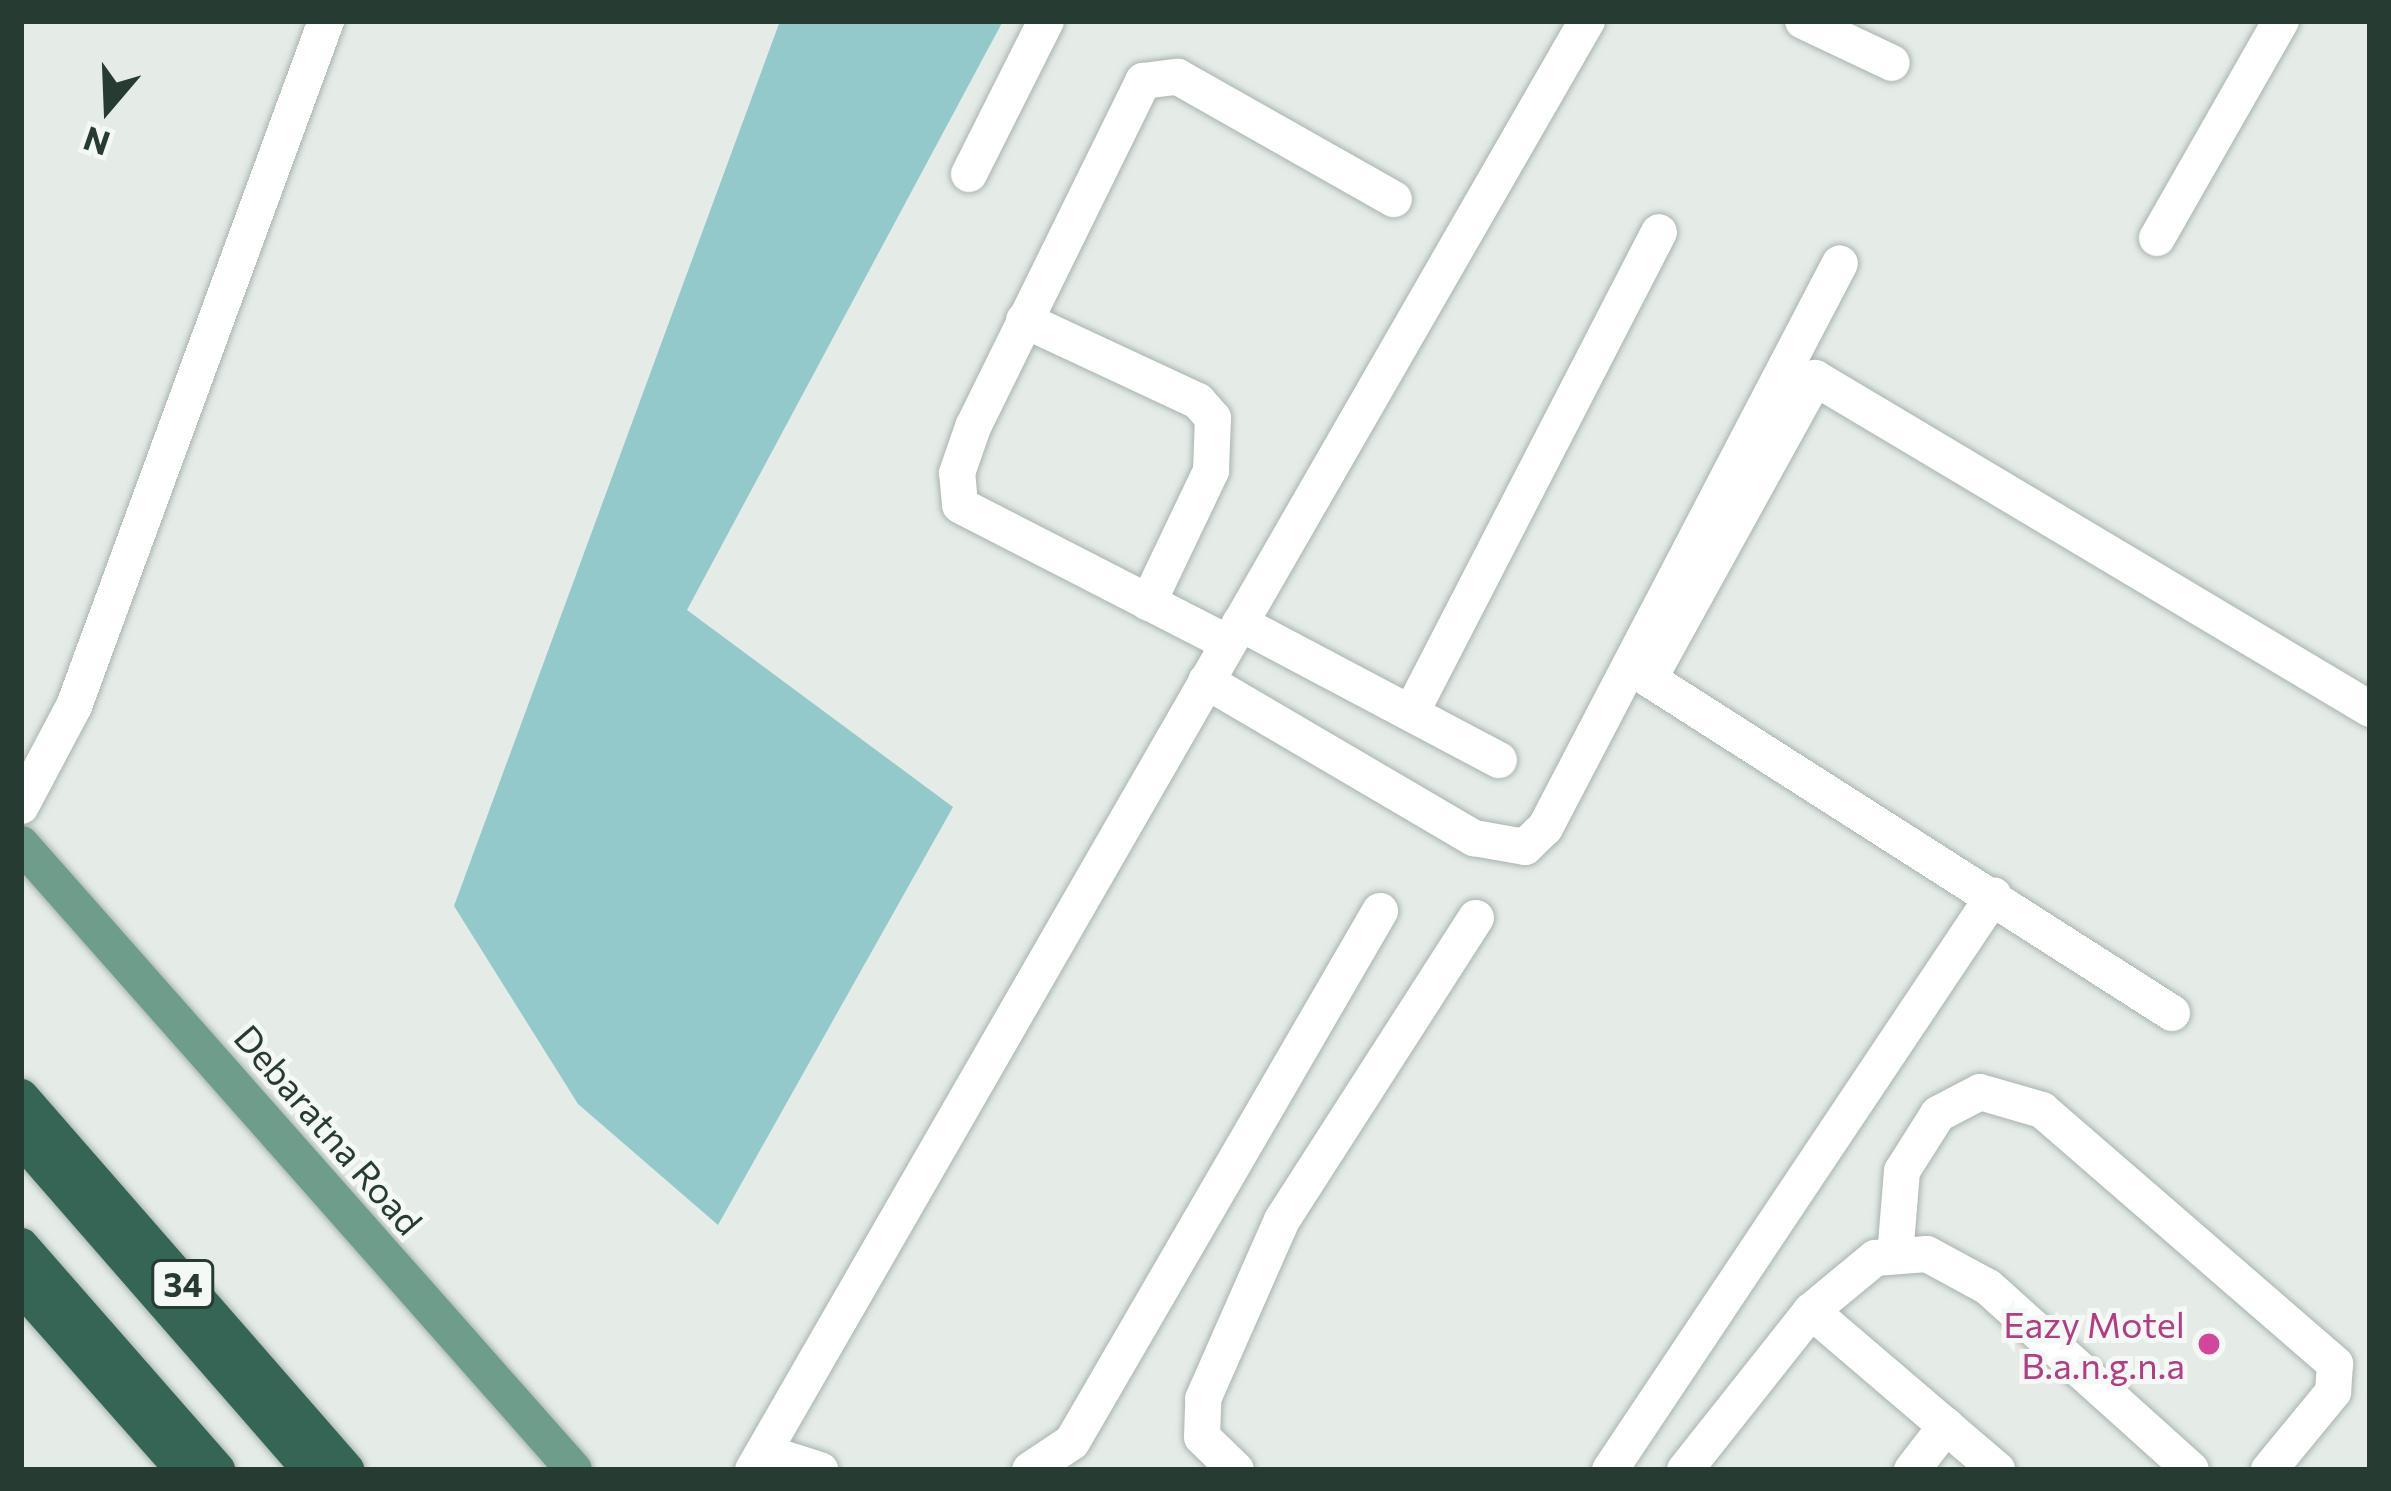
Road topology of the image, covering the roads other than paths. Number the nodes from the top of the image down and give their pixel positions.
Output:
1 (326, 21) edge
2 (1046, 21) edge
3 (1587, 21) edge
4 (1803, 21) edge
5 (2281, 21) edge
6 (1892, 63) dead end
7 (969, 174) dead end
8 (1394, 200) dead end
9 (1659, 232) dead end
10 (2157, 238) dead end
11 (1840, 263) dead end
12 (1024, 320) junction
13 (1148, 603) junction
14 (1234, 633) junction
15 (1206, 681) junction
16 (2370, 710) edge
17 (1411, 713) junction
18 (1499, 760) dead end
19 (21, 806) edge
20 (21, 844) edge
21 (1994, 895) junction
22 (1380, 911) dead end
23 (1476, 918) dead end
24 (2172, 1013) dead end
25 (21, 1097) edge
26 (21, 1138) edge
27 (21, 1246) edge
28 (1895, 1256) junction
29 (21, 1286) edge
30 (1811, 1311) junction
31 (1946, 1426) junction
32 (759, 1462) edge
33 (184, 1470) edge
34 (218, 1470) edge
35 (320, 1470) edge
36 (574, 1470) edge
37 (820, 1470) edge
38 (1030, 1470) edge
39 (1236, 1470) edge
40 (1610, 1470) edge
41 (1685, 1470) edge
42 (1912, 1470) edge
43 (1997, 1470) edge
44 (2191, 1470) edge
45 (2269, 1470) edge

1 - 19 street
2 - 7 street
3 - 14 street
4 - 6 street
5 - 10 street
8 - 12 street
9 - 17 street
11 - 15 street
12 - 13 street
12 - 13 street
13 - 14 street
14 - 15 street
14 - 17 street
15 - 32 street
16 - 21 street
17 - 18 street
20 - 36 main road, Debaratna Road
21 - 24 street
21 - 40 street
22 - 38 street
23 - 39 street
25 - 35 highway, 34
26 - 35 highway
27 - 34 highway
28 - 30 street
28 - 44 street
28 - 45 street
29 - 33 highway
30 - 31 street
30 - 41 street
31 - 42 street
31 - 43 street
32 - 37 street

